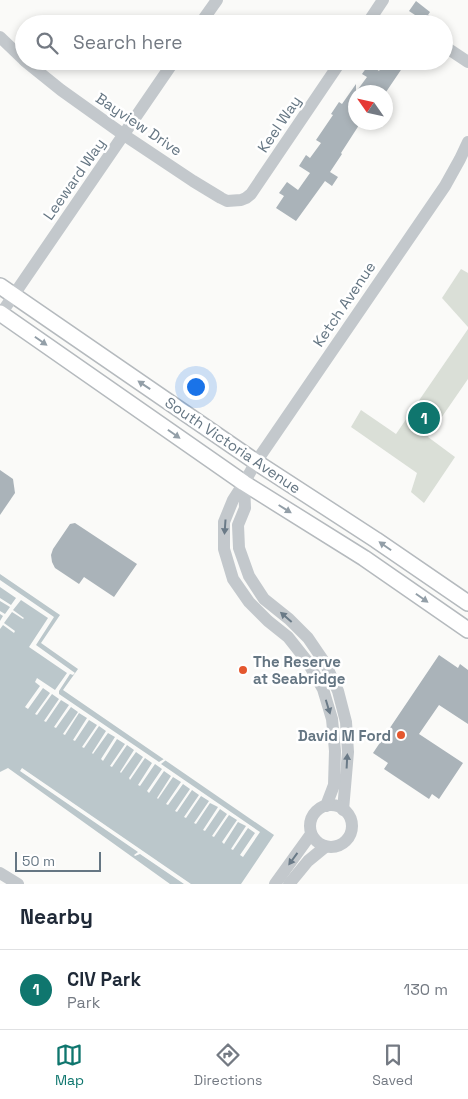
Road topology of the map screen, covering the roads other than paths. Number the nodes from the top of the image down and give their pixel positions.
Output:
1 (216, 0) edge
2 (383, 0) edge
3 (206, 15) edge
4 (373, 15) edge
5 (0, 37) edge
6 (15, 52) edge
7 (453, 52) edge
8 (468, 62) edge
9 (35, 70) edge
10 (168, 70) edge
11 (335, 70) edge
12 (124, 134) junction
13 (468, 142) edge
14 (241, 200) joint
15 (0, 286) edge
16 (13, 295) junction
17 (0, 314) edge
18 (256, 462) junction
19 (244, 483) junction
20 (468, 604) edge
21 (468, 630) edge
22 (326, 806) junction
23 (344, 810) junction
24 (311, 834) junction
25 (325, 846) junction
26 (0, 872) edge
27 (18, 884) edge
28 (275, 884) edge
29 (290, 884) edge

1 - 3 street
2 - 4 street
5 - 6 street, Bayview Drive
7 - 8 street
9 - 12 street, Bayview Drive
10 - 12 street, Leeward Way
11 - 14 street, Keel Way
12 - 14 street, Bayview Drive
12 - 16 street, Leeward Way
13 - 18 street, Ketch Avenue
15 - 16 main road, South Victoria Avenue
16 - 17 street, Leeward Way
18 -> 16 main road, South Victoria Avenue
17 -> 19 main road, South Victoria Avenue
18 - 19 street, Ketch Avenue
20 -> 18 main road, South Victoria Avenue
19 -> 21 main road, South Victoria Avenue
19 -> 22 street, Ketch Avenue
23 -> 19 street
22 - 23 street
22 - 24 street
23 - 25 street
24 - 25 street
24 -> 28 street
25 - 29 street
26 - 27 street

